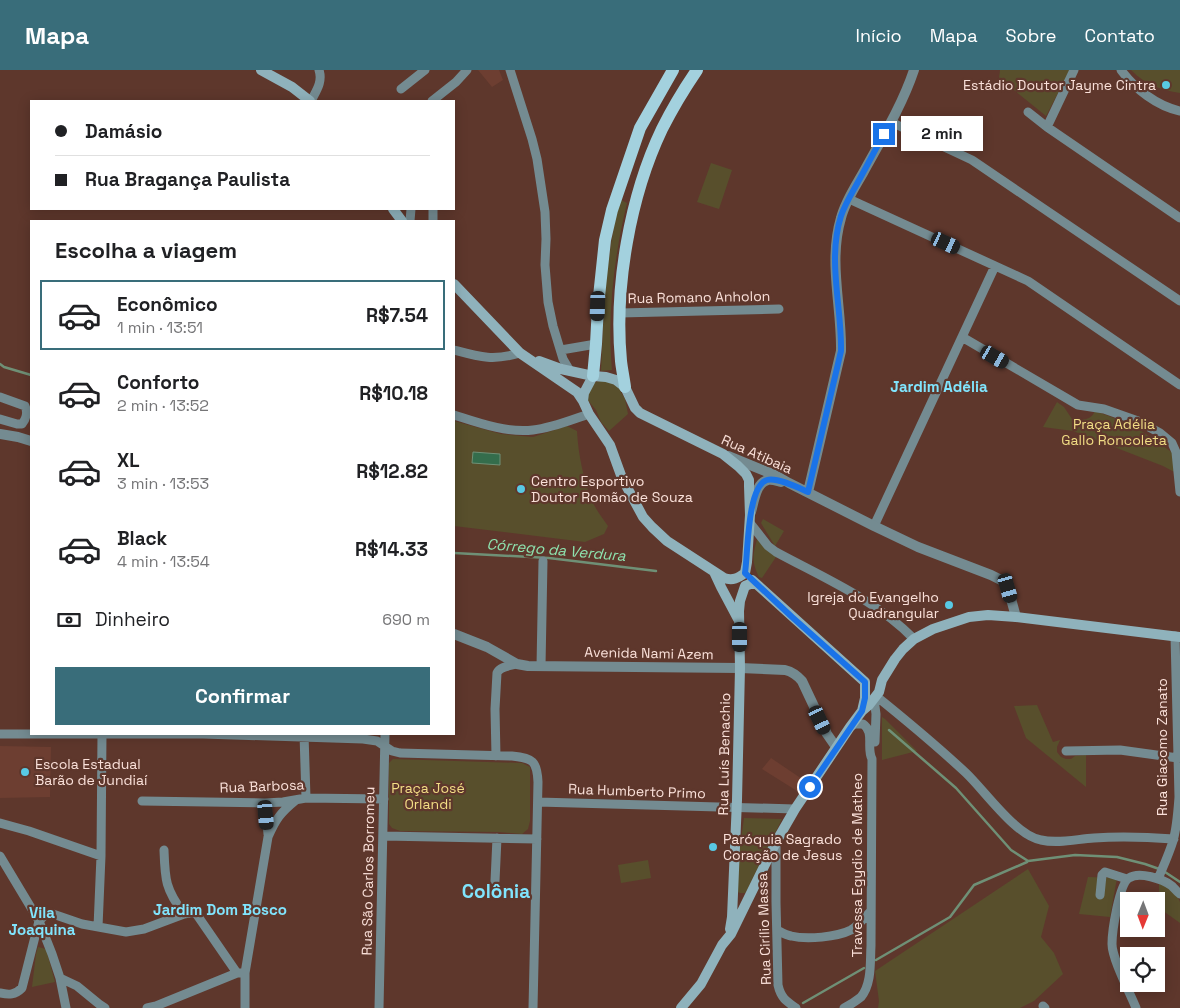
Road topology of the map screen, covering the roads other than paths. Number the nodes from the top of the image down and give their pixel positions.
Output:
1 (260, 70) edge
2 (318, 70) edge
3 (425, 70) edge
4 (467, 70) edge
5 (510, 70) edge
6 (673, 70) edge
7 (697, 70) edge
8 (914, 70) edge
9 (1074, 70) edge
10 (1121, 70) edge
11 (401, 89) dead end
12 (310, 100) edge
13 (312, 100) edge
14 (433, 100) edge
15 (1180, 111) edge
16 (1028, 112) dead end
17 (891, 122) junction
18 (1047, 127) junction
19 (623, 174) junction
20 (637, 196) junction
21 (849, 199) junction
22 (1180, 218) edge
23 (995, 266) junction
24 (455, 286) edge
25 (1180, 301) edge
26 (779, 309) dead end
27 (620, 313) junction
28 (553, 326) junction
29 (962, 337) junction
30 (596, 344) junction
31 (455, 350) edge
32 (561, 350) junction
33 (524, 356) junction
34 (565, 370) junction
35 (593, 376) junction
36 (1180, 385) edge
37 (625, 388) junction
38 (580, 396) junction
39 (0, 397) edge
40 (588, 414) junction
41 (455, 415) edge
42 (0, 419) edge
43 (0, 434) edge
44 (30, 442) edge
45 (723, 454) junction
46 (789, 483) junction
47 (808, 492) junction
48 (1180, 492) edge
49 (750, 519) junction
50 (874, 526) junction
51 (543, 561) dead end
52 (714, 571) junction
53 (745, 573) junction
54 (756, 584) junction
55 (1016, 617) junction
56 (740, 622) junction
57 (455, 634) edge
58 (1177, 637) edge
59 (914, 639) junction
60 (517, 664) junction
61 (541, 666) junction
62 (740, 668) junction
63 (882, 680) junction
64 (865, 682) junction
65 (875, 697) junction
66 (862, 711) junction
67 (850, 727) junction
68 (0, 734) edge
69 (30, 734) edge
70 (102, 735) edge
71 (304, 735) edge
72 (385, 735) edge
73 (385, 747) junction
74 (836, 747) junction
75 (1066, 751) dead end
76 (496, 756) junction
77 (1178, 758) junction
78 (872, 759) junction
79 (1180, 797) edge
80 (306, 798) junction
81 (384, 799) junction
82 (296, 800) junction
83 (142, 801) dead end
84 (264, 802) junction
85 (538, 802) junction
86 (737, 808) junction
87 (795, 809) junction
88 (0, 823) edge
89 (384, 836) junction
90 (268, 837) junction
91 (497, 838) junction
92 (537, 839) junction
93 (1174, 839) junction
94 (776, 842) junction
95 (164, 850) dead end
96 (101, 856) junction
97 (0, 858) edge
98 (1159, 876) junction
99 (1128, 879) junction
100 (496, 881) dead end
101 (733, 887) junction
102 (1180, 894) edge
103 (1100, 895) dead end
104 (748, 901) junction
105 (871, 911) junction
106 (184, 914) junction
107 (39, 921) junction
108 (98, 927) junction
109 (777, 930) junction
110 (722, 945) junction
111 (242, 973) junction
112 (60, 978) junction
113 (0, 993) edge
114 (66, 1008) edge
115 (105, 1008) edge
116 (147, 1008) edge
117 (244, 1008) edge
118 (379, 1008) edge
119 (533, 1008) edge
120 (680, 1008) edge
121 (796, 1008) edge
122 (844, 1008) edge
123 (1136, 1008) edge

1 - 12 main road
2 - 13 street
3 - 11 street
4 - 14 street
5 - 28 street
6 - 19 main road
7 - 20 main road
8 - 17 street
9 - 18 street
10 - 15 street
16 - 18 street
17 - 21 street
17 - 25 street
18 - 22 street
19 - 20 main road
19 - 30 main road
20 - 27 main road
21 - 23 street
21 - 47 street
23 - 29 street
23 - 36 street
24 - 33 main road
26 - 27 street, Rua Romano Anholon
27 - 37 main road
28 - 32 street
28 - 34 street
29 - 48 street
29 - 50 street
30 - 32 street
30 - 35 main road
31 - 33 street
32 - 34 street
33 - 34 main road
33 - 38 main road
34 - 35 main road
34 - 38 main road
35 - 37 main road
35 - 38 main road
37 - 45 main road, Rua Atibaia
38 - 40 main road
39 - 42 street
40 - 41 street
40 - 52 main road
43 - 44 street
45 - 46 street, Rua Atibaia
45 - 49 main road
46 - 47 street, Rua Atibaia
46 - 49 street
47 - 50 street, Rua Atibaia
49 - 53 main road
49 - 59 street
50 - 55 street, Rua Atibaia
51 - 61 street
52 - 53 main road
52 - 56 main road, Rua Luís Benachio
53 - 54 main road
54 - 56 main road, Rua Luís Benachio
54 - 64 main road
55 - 58 main road
55 - 59 main road
56 - 62 main road, Rua Luís Benachio
57 - 60 street, Avenida Nami Azem
58 - 77 street, Rua Giacomo Zanato
59 - 63 main road
60 - 61 street, Avenida Nami Azem
60 - 76 street
61 - 62 street, Avenida Nami Azem
62 - 74 street, Avenida Nami Azem
62 - 86 main road, Rua Luís Benachio
63 - 64 main road
63 - 65 main road
64 - 66 main road
65 - 66 main road
65 - 78 street, Travessa Egydio de Matheo
65 - 93 street
66 - 67 main road
67 - 74 main road
67 - 78 street, Travessa Egydio de Matheo
68 - 69 street
70 - 96 street
71 - 73 street
71 - 80 street
72 - 73 street, Rua São Carlos Borromeu
73 - 76 street
73 - 81 street, Rua São Carlos Borromeu
74 - 87 main road
75 - 77 street
76 - 85 street
77 - 79 street, Rua Giacomo Zanato
78 - 105 street, Travessa Egydio de Matheo
79 - 93 street, Rua Giacomo Zanato
80 - 81 street, Rua Barbosa
80 - 82 street, Rua Barbosa
81 - 89 street, Rua São Carlos Borromeu
82 - 84 street, Rua Barbosa
82 - 90 street
83 - 84 street, Rua Barbosa
84 - 90 street
85 - 86 street, Rua Humberto Primo
85 - 92 street
86 - 87 street, Rua Humberto Primo
86 - 101 main road, Rua Luís Benachio
87 - 94 main road
88 - 96 street
89 - 91 street
89 - 118 street, Rua São Carlos Borromeu
90 - 111 street
91 - 92 street
91 - 100 street
92 - 119 street
93 - 98 street, Rua Giacomo Zanato
94 - 104 main road
94 - 109 street, Rua Cirílio Massa
95 - 106 street
96 - 108 street
97 - 107 street
98 - 99 street
98 - 102 street
99 - 103 street
99 - 123 street
101 - 104 main road
101 - 110 main road, Rua Luís Benachio
104 - 110 main road
105 - 109 street
105 - 122 street, Travessa Egydio de Matheo
106 - 108 street
106 - 111 street
107 - 108 street
107 - 112 street
107 - 113 street
109 - 121 street, Rua Cirílio Massa
110 - 120 main road
111 - 116 street
111 - 117 street
112 - 114 street
112 - 115 street

